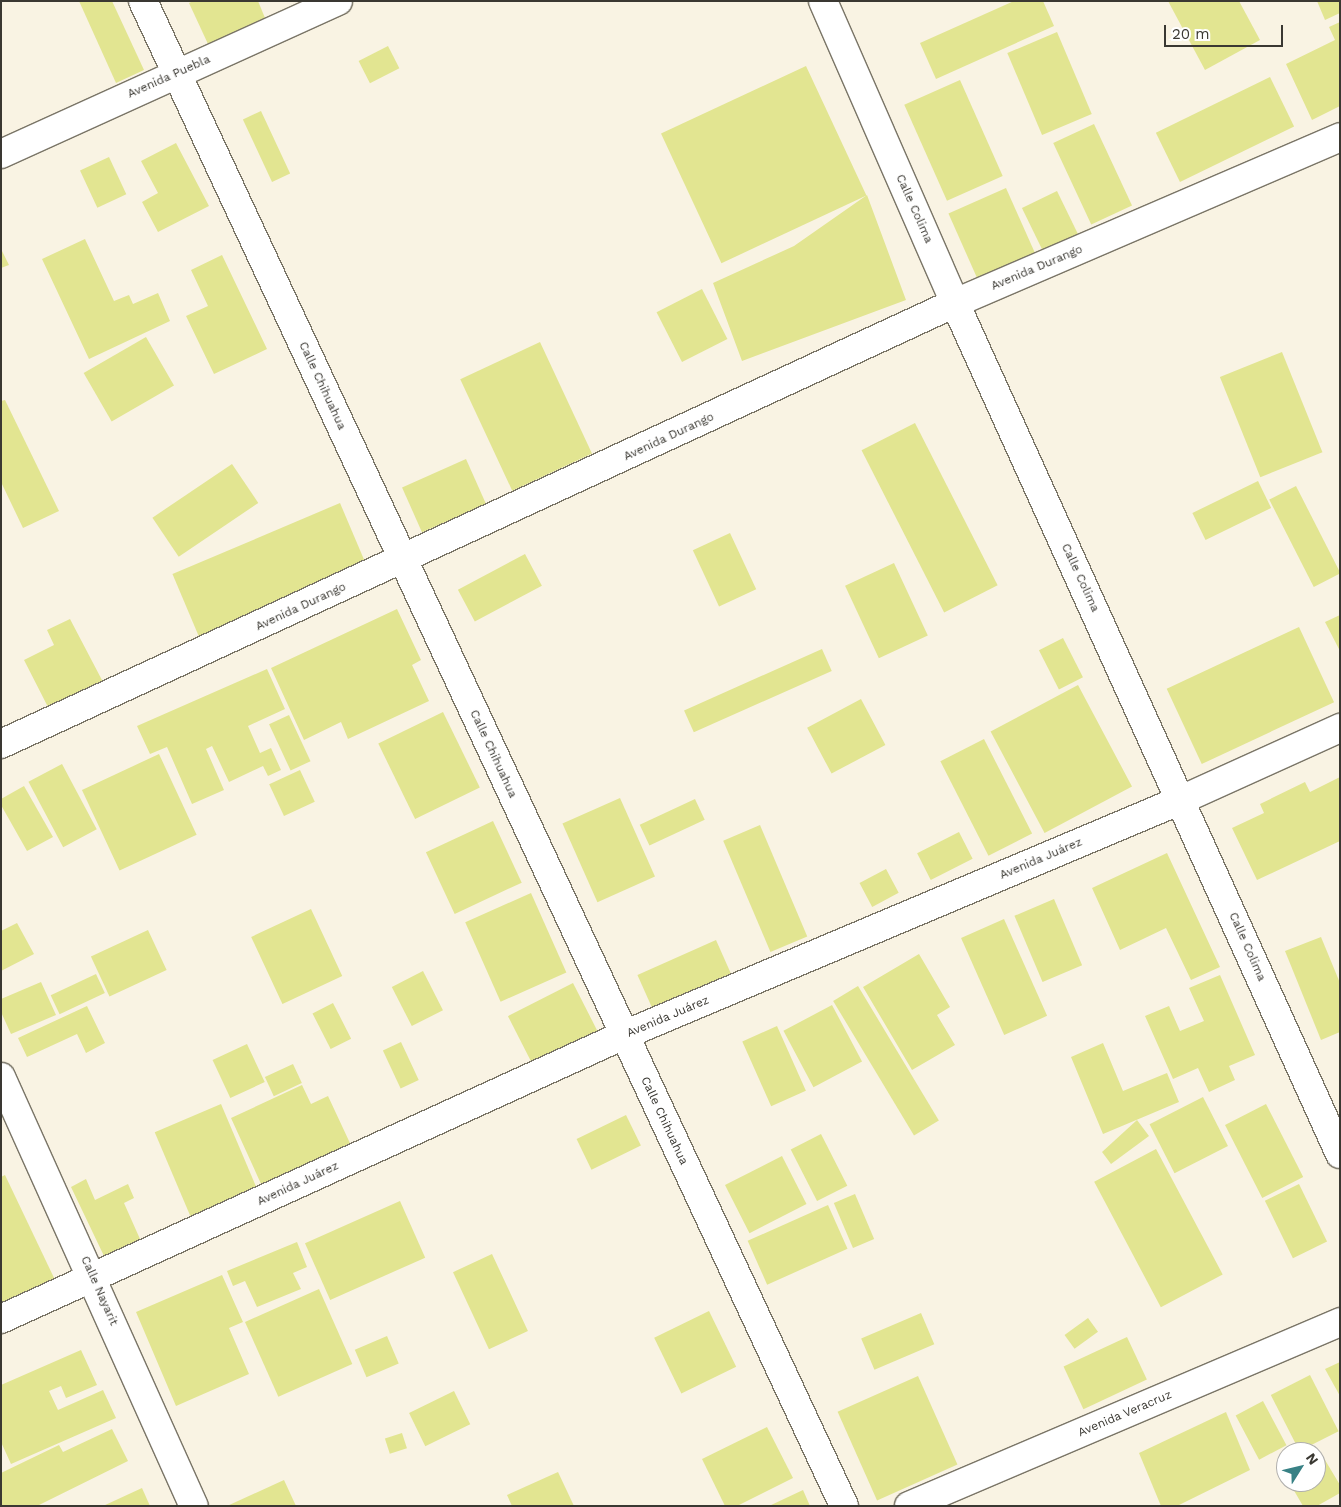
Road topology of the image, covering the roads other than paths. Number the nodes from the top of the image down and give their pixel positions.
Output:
1 (143, 1) edge
2 (338, 1) edge
3 (823, 1) edge
4 (176, 74) junction
5 (1340, 137) edge
6 (1, 154) edge
7 (955, 303) junction
8 (403, 561) junction
9 (1340, 728) edge
10 (1, 744) edge
11 (1181, 800) junction
12 (624, 1035) junction
13 (1, 1076) edge
14 (1340, 1154) edge
15 (93, 1277) junction
16 (1, 1319) edge
17 (1340, 1322) edge
18 (194, 1506) edge
19 (844, 1506) edge
20 (910, 1506) edge

1 - 4 street, Calle Chihuahua
2 - 4 street, Avenida Puebla
3 - 7 street, Calle Colima
4 - 6 street, Avenida Puebla
4 - 8 street, Calle Chihuahua
5 - 7 street, Avenida Durango
7 - 8 street, Avenida Durango
7 - 11 street, Calle Colima
8 - 10 street, Avenida Durango
8 - 12 street, Calle Chihuahua
9 - 11 street, Avenida Juárez
11 - 12 street, Avenida Juárez
11 - 14 street, Calle Colima
12 - 15 street, Avenida Juárez
12 - 19 street, Calle Chihuahua
13 - 15 street, Calle Nayarit
15 - 16 street, Avenida Juárez
15 - 18 street, Calle Nayarit
17 - 20 street, Avenida Veracruz

